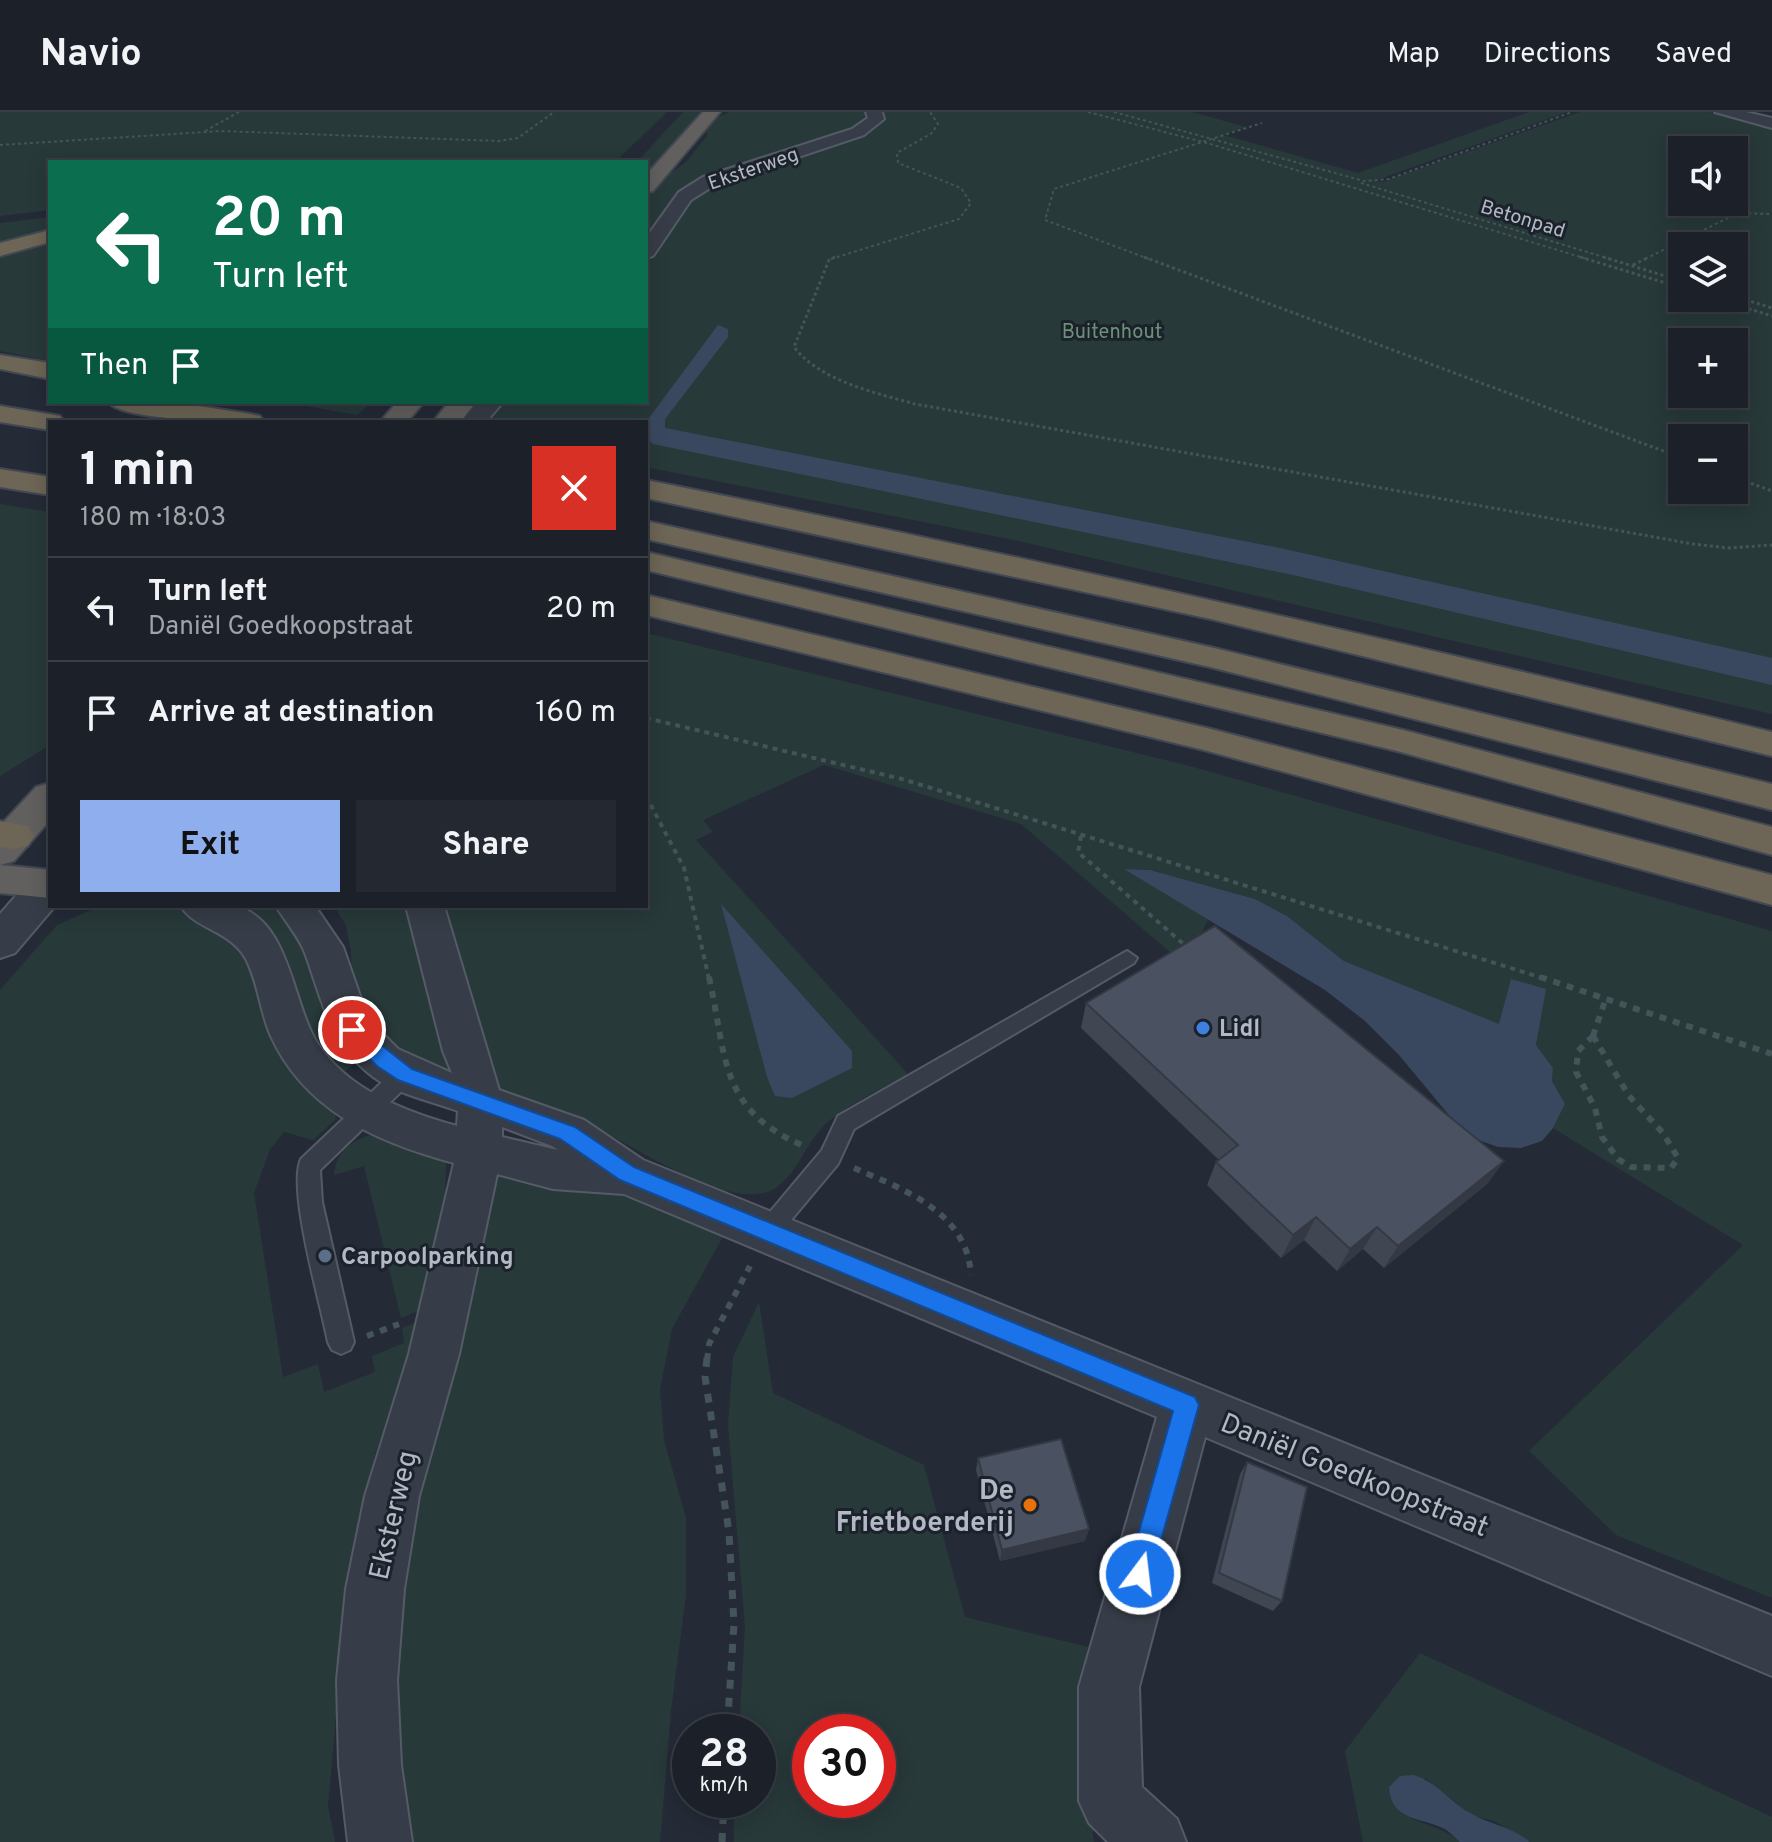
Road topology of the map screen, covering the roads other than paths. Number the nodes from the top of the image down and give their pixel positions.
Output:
1 (712, 112) edge
2 (874, 112) edge
3 (1723, 112) edge
4 (1772, 123) edge
5 (648, 185) edge
6 (48, 237) edge
7 (648, 249) edge
8 (0, 250) edge
9 (0, 362) edge
10 (48, 371) edge
11 (0, 384) edge
12 (48, 391) edge
13 (135, 404) edge
14 (173, 404) edge
15 (0, 414) edge
16 (217, 416) junction
17 (240, 420) edge
18 (48, 422) edge
19 (0, 441) edge
20 (48, 449) edge
21 (0, 478) edge
22 (0, 486) edge
23 (48, 489) edge
24 (48, 489) edge
25 (648, 489) edge
26 (648, 530) edge
27 (648, 561) edge
28 (648, 605) edge
29 (1772, 744) edge
30 (1772, 797) edge
31 (48, 799) edge
32 (16, 841) edge
33 (1772, 841) edge
34 (0, 879) edge
35 (48, 884) edge
36 (48, 886) edge
37 (1772, 890) edge
38 (204, 908) edge
39 (296, 908) edge
40 (426, 908) edge
41 (0, 942) edge
42 (1127, 958) road end
43 (405, 1074) junction
44 (470, 1097) junction
45 (366, 1111) junction
46 (469, 1163) junction
47 (627, 1174) junction
48 (768, 1231) junction
49 (341, 1342) road end
50 (1187, 1405) junction
51 (1772, 1646) edge
52 (380, 1842) edge
53 (1154, 1842) edge

1 - 5 highway
2 - 7 street, Eksterweg
3 - 4 street
6 - 8 highway
9 - 10 highway
11 - 12 highway
13 - 16 highway
14 - 16 highway
15 - 18 highway
16 - 17 highway
19 - 20 highway
21 - 23 highway
22 - 24 highway
25 - 29 highway
26 - 30 highway
27 - 33 highway
28 - 37 highway
31 - 32 highway
34 - 35 highway
36 - 41 street
38 - 45 street, Daniël Goedkoopstraat
39 - 43 street, Daniël Goedkoopstraat
40 - 44 street, Eksterweg
42 - 48 lane
43 - 44 street, Daniël Goedkoopstraat
43 - 45 lane
44 - 46 street, Eksterweg
44 - 47 street, Daniël Goedkoopstraat
45 - 46 street, Daniël Goedkoopstraat
45 - 49 lane
46 - 47 street, Daniël Goedkoopstraat
46 - 52 street, Eksterweg
47 - 48 street, Daniël Goedkoopstraat
48 - 50 street, Daniël Goedkoopstraat
50 - 51 street, Daniël Goedkoopstraat
50 - 53 street

